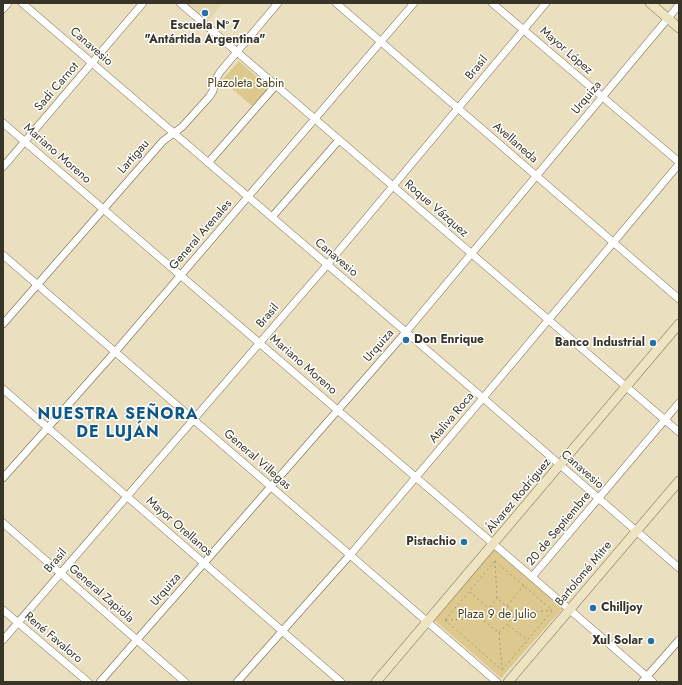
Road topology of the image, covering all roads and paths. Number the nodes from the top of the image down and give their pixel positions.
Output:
1 (8, 3) edge
2 (22, 3) edge
3 (143, 3) edge
4 (180, 3) edge
5 (278, 3) edge
6 (336, 3) edge
7 (414, 3) edge
8 (492, 3) edge
9 (546, 3) edge
10 (650, 3) edge
11 (679, 5) edge
12 (3, 9) edge
13 (668, 18) junction
14 (679, 28) edge
15 (524, 30) junction
16 (382, 42) junction
17 (237, 52) junction
18 (92, 63) junction
19 (276, 86) junction
20 (603, 97) junction
21 (458, 108) junction
22 (315, 119) junction
23 (3, 123) edge
24 (174, 134) junction
25 (339, 140) junction
26 (25, 142) junction
27 (208, 163) junction
28 (679, 163) edge
29 (3, 167) edge
30 (537, 176) junction
31 (393, 186) junction
32 (248, 197) junction
33 (104, 209) junction
34 (272, 218) junction
35 (614, 243) junction
36 (472, 254) junction
37 (3, 255) edge
38 (327, 264) junction
39 (181, 275) junction
40 (38, 285) junction
41 (679, 299) edge
42 (548, 320) junction
43 (3, 324) edge
44 (679, 324) edge
45 (406, 332) junction
46 (259, 342) junction
47 (115, 352) junction
48 (626, 387) junction
49 (3, 388) edge
50 (483, 398) junction
51 (679, 403) edge
52 (338, 410) junction
53 (193, 419) junction
54 (665, 420) junction
55 (48, 427) junction
56 (679, 432) edge
57 (560, 465) junction
58 (416, 477) junction
59 (3, 478) edge
60 (679, 481) edge
61 (271, 487) junction
62 (127, 496) junction
63 (599, 499) junction
64 (3, 523) edge
65 (636, 531) junction
66 (494, 544) junction
67 (350, 555) junction
68 (495, 561) junction
69 (204, 563) junction
70 (679, 568) edge
71 (60, 573) junction
72 (532, 577) junction
73 (524, 585) junction
74 (469, 591) junction
75 (497, 598) junction
76 (507, 606) junction
77 (489, 608) junction
78 (570, 609) junction
79 (3, 610) edge
80 (553, 610) junction
81 (516, 614) junction
82 (481, 618) junction
83 (445, 620) junction
84 (18, 622) junction
85 (428, 622) junction
86 (507, 624) junction
87 (282, 631) junction
88 (499, 633) junction
89 (3, 640) edge
90 (137, 640) junction
91 (528, 640) junction
92 (679, 640) edge
93 (502, 670) junction
94 (644, 679) edge
95 (88, 682) edge
96 (100, 682) edge
97 (185, 682) edge
98 (237, 682) edge
99 (341, 682) edge
100 (376, 682) edge
101 (497, 682) edge
102 (508, 682) edge
103 (653, 682) edge

1 - 12 street
2 - 18 street, Canavesio
3 - 18 street, Sadi Carnot
4 - 17 street, Roque Vázquez
5 - 17 street, Lartigau
6 - 16 street, Avellaneda
7 - 16 street, General Arenales
8 - 15 street, Mayor López
9 - 15 street, Brasil
10 - 13 main road
11 - 13 street, Urquiza
13 - 14 main road
13 - 20 street, Urquiza
15 - 20 street, Mayor López
15 - 21 street, Brasil
16 - 21 street, Avellaneda
16 - 22 street, General Arenales
17 - 19 street, Roque Vázquez
17 - 24 street, Lartigau
18 - 24 street, Canavesio
18 - 26 street, Sadi Carnot
19 - 22 street, Roque Vázquez
19 - 27 street
20 - 28 street, Mayor López
20 - 30 street, Urquiza
21 - 30 street, Avellaneda
21 - 31 street, Brasil
22 - 25 street, Roque Vázquez
22 - 32 street, General Arenales
23 - 26 street, Mariano Moreno
24 - 27 street, Canavesio
24 - 33 street, Lartigau
25 - 31 street, Roque Vázquez
25 - 34 street
26 - 29 street, Sadi Carnot
26 - 33 street, Mariano Moreno
27 - 32 street, Canavesio
28 - 35 street, Ataliva Roca
30 - 35 street, Avellaneda
30 - 36 street, Urquiza
31 - 36 street, Roque Vázquez
31 - 38 street, Brasil
32 - 34 street, Canavesio
32 - 39 street, General Arenales
33 - 39 street, Mariano Moreno
33 - 40 street, Lartigau
34 - 38 street, Canavesio
35 - 41 street, Avellaneda
35 - 42 street, Ataliva Roca
36 - 42 street, Roque Vázquez
36 - 45 street, Urquiza
37 - 40 street, General Villegas
38 - 45 street, Canavesio
38 - 46 street, Brasil
39 - 46 street, Mariano Moreno
39 - 47 street, General Arenales
40 - 43 street, Lartigau
40 - 47 street, General Villegas
42 - 48 street, Roque Vázquez
42 - 50 street, Ataliva Roca
44 - 48 main road, Álvarez Rodríguez
45 - 50 street, Canavesio
45 - 52 street, Urquiza
46 - 52 street, Mariano Moreno
46 - 53 street, Brasil
47 - 53 street, General Villegas
47 - 55 street, General Arenales
48 - 54 street, Roque Vázquez
48 - 57 main road, Álvarez Rodríguez
49 - 55 street, Mayor Orellanos
50 - 57 street, Canavesio
50 - 58 street, Ataliva Roca
51 - 54 street, 20 de Septiembre
52 - 58 street, Mariano Moreno
52 - 61 street, Urquiza
53 - 61 street, General Villegas
53 - 62 street, Brasil
54 - 56 street, Roque Vázquez
54 - 63 street, 20 de Septiembre
55 - 59 street, General Arenales
55 - 62 street, Mayor Orellanos
57 - 63 street, Canavesio
57 - 66 main road, Álvarez Rodríguez
58 - 66 street, Mariano Moreno
58 - 67 street, Ataliva Roca
60 - 65 main road, Bartolomé Mitre
61 - 67 street, General Villegas
61 - 69 street, Urquiza
62 - 69 street, Mayor Orellanos
62 - 71 street, Brasil
63 - 65 street, Canavesio
63 - 72 street, 20 de Septiembre
64 - 71 street, General Zapiola
65 - 70 street, Canavesio
65 - 78 main road, Bartolomé Mitre
66 - 72 street, Mariano Moreno
66 - 85 main road, Álvarez Rodríguez
67 - 85 street, General Villegas
67 - 87 street, Ataliva Roca
68 - 73 path
68 - 74 path
68 - 75 path
69 - 87 street, Mayor Orellanos
69 - 90 street, Urquiza
71 - 84 street, Brasil
71 - 90 street, General Zapiola
72 - 78 street, Mariano Moreno
73 - 76 path
73 - 80 path
74 - 77 path
74 - 83 path
75 - 76 path
75 - 77 path
76 - 81 path
77 - 82 path
78 - 94 street, Mariano Moreno
78 - 102 main road, Bartolomé Mitre
79 - 84 street, René Favaloro
80 - 81 path
80 - 91 path
81 - 86 path
82 - 83 path
82 - 88 path
83 - 93 path
84 - 89 street, Brasil
84 - 95 street, René Favaloro
85 - 100 main road, Álvarez Rodríguez
85 - 101 street, General Villegas
86 - 88 path
86 - 91 path
87 - 98 street, Ataliva Roca
87 - 99 street, Mayor Orellanos
88 - 93 path
90 - 96 street, Urquiza
90 - 97 street, General Zapiola
91 - 93 path
92 - 94 street
94 - 103 street, Mariano Moreno

